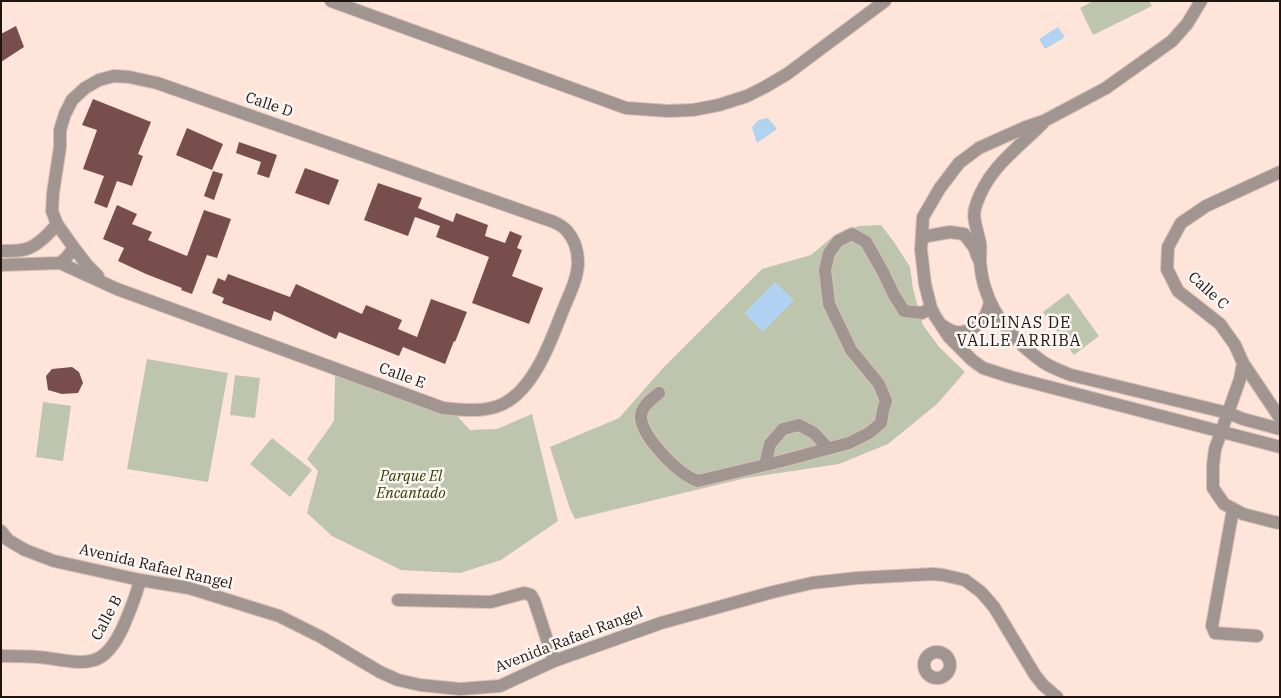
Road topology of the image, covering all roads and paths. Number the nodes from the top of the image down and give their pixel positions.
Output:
1 (331, 1) edge
2 (884, 1) edge
3 (1201, 1) edge
4 (1044, 121) junction
5 (1280, 172) edge
6 (57, 224) junction
7 (922, 237) junction
8 (572, 240) joint
9 (74, 248) junction
10 (1, 251) edge
11 (60, 263) junction
12 (980, 263) junction
13 (1, 265) edge
14 (117, 289) junction
15 (990, 302) junction
16 (931, 308) junction
17 (939, 324) junction
18 (1242, 363) junction
19 (658, 392) dead end
20 (1228, 413) junction
21 (1280, 418) edge
22 (1280, 429) edge
23 (1222, 431) junction
24 (1280, 447) edge
25 (828, 448) junction
26 (765, 465) junction
27 (1233, 509) junction
28 (1280, 523) edge
29 (1, 531) edge
30 (140, 580) junction
31 (398, 600) dead end
32 (1257, 636) dead end
33 (1, 656) edge
34 (554, 661) junction
35 (1057, 697) edge

1 - 2 street
3 - 4 street
4 - 7 street
4 - 12 street
5 - 18 street, Calle C
6 - 8 street, Calle D
6 - 9 street, Calle D
6 - 10 street
7 - 12 street
7 - 16 street
8 - 14 street, Calle E
9 - 11 street
9 - 14 street, Calle E
11 - 13 street
11 - 14 street, Calle E
12 - 15 street
15 - 17 street
15 - 20 street
16 - 17 street
16 - 25 street
17 - 23 street
18 - 20 street
18 - 21 street, Calle C
19 - 26 street
20 - 22 street
20 - 23 street
23 - 24 street
23 - 27 street
25 - 26 street
25 - 26 street
27 - 28 street
27 - 32 street
29 - 30 street, Avenida Rafael Rangel
30 - 33 street, Calle B
30 - 34 street, Avenida Rafael Rangel
31 - 34 street
34 - 35 street, Avenida Rafael Rangel

